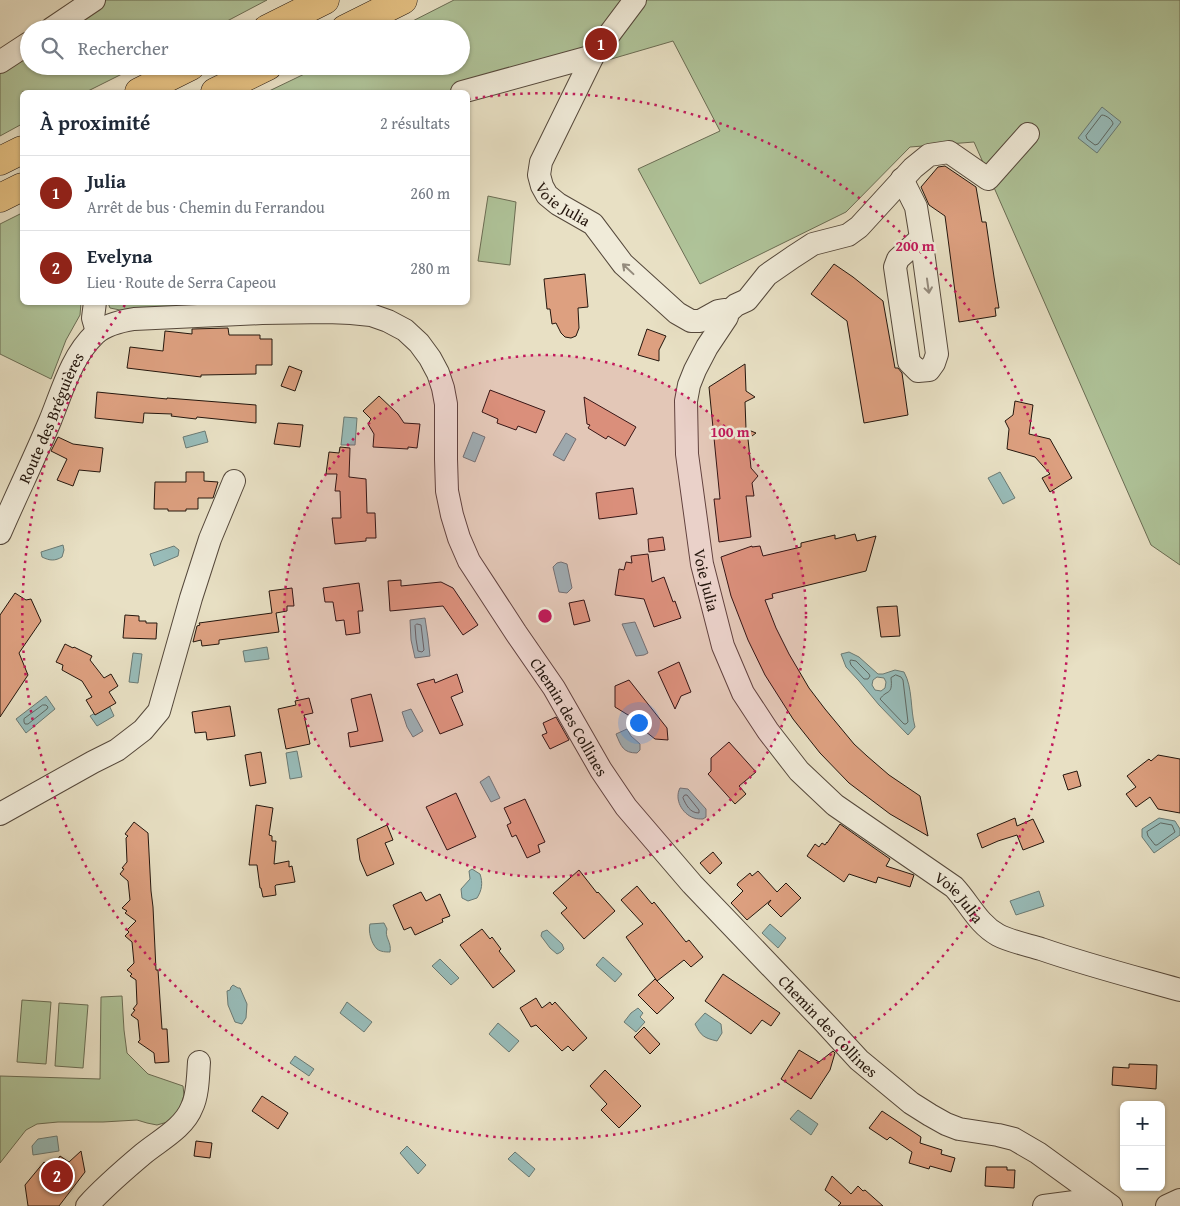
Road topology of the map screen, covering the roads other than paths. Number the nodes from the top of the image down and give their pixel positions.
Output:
1 (94, 0) edge
2 (324, 0) edge
3 (404, 0) edge
4 (635, 0) edge
5 (64, 20) edge
6 (285, 20) edge
7 (363, 20) edge
8 (20, 49) edge
9 (593, 56) junction
10 (0, 62) edge
11 (174, 75) edge
12 (250, 75) edge
13 (143, 90) edge
14 (219, 90) edge
15 (469, 90) edge
16 (1028, 134) dead end
17 (20, 151) edge
18 (0, 161) edge
19 (902, 179) junction
20 (20, 188) edge
21 (0, 198) edge
22 (921, 238) junction
23 (95, 305) edge
24 (727, 314) junction
25 (97, 332) junction
26 (234, 481) dead end
27 (0, 533) edge
28 (0, 814) edge
29 (1180, 990) edge
30 (199, 1062) dead end
31 (1180, 1200) edge
32 (87, 1206) edge
33 (1044, 1206) edge
34 (1107, 1206) edge
35 (1111, 1206) edge
36 (1167, 1206) edge

1 - 5 street
2 - 6 highway
3 - 7 highway
4 - 9 street, Voie Julia
8 - 10 street
9 - 15 street
24 -> 9 street, Voie Julia
11 - 13 highway
12 - 14 highway
16 - 19 street
17 - 18 highway
19 - 22 street
19 - 24 street
20 - 21 highway
22 -> 22 street
23 - 25 street
24 - 29 street, Voie Julia
25 - 27 street, Route des Bréguières
25 - 35 street, Chemin des Collines
26 - 28 street
30 - 32 street
31 - 36 street
33 - 34 street

